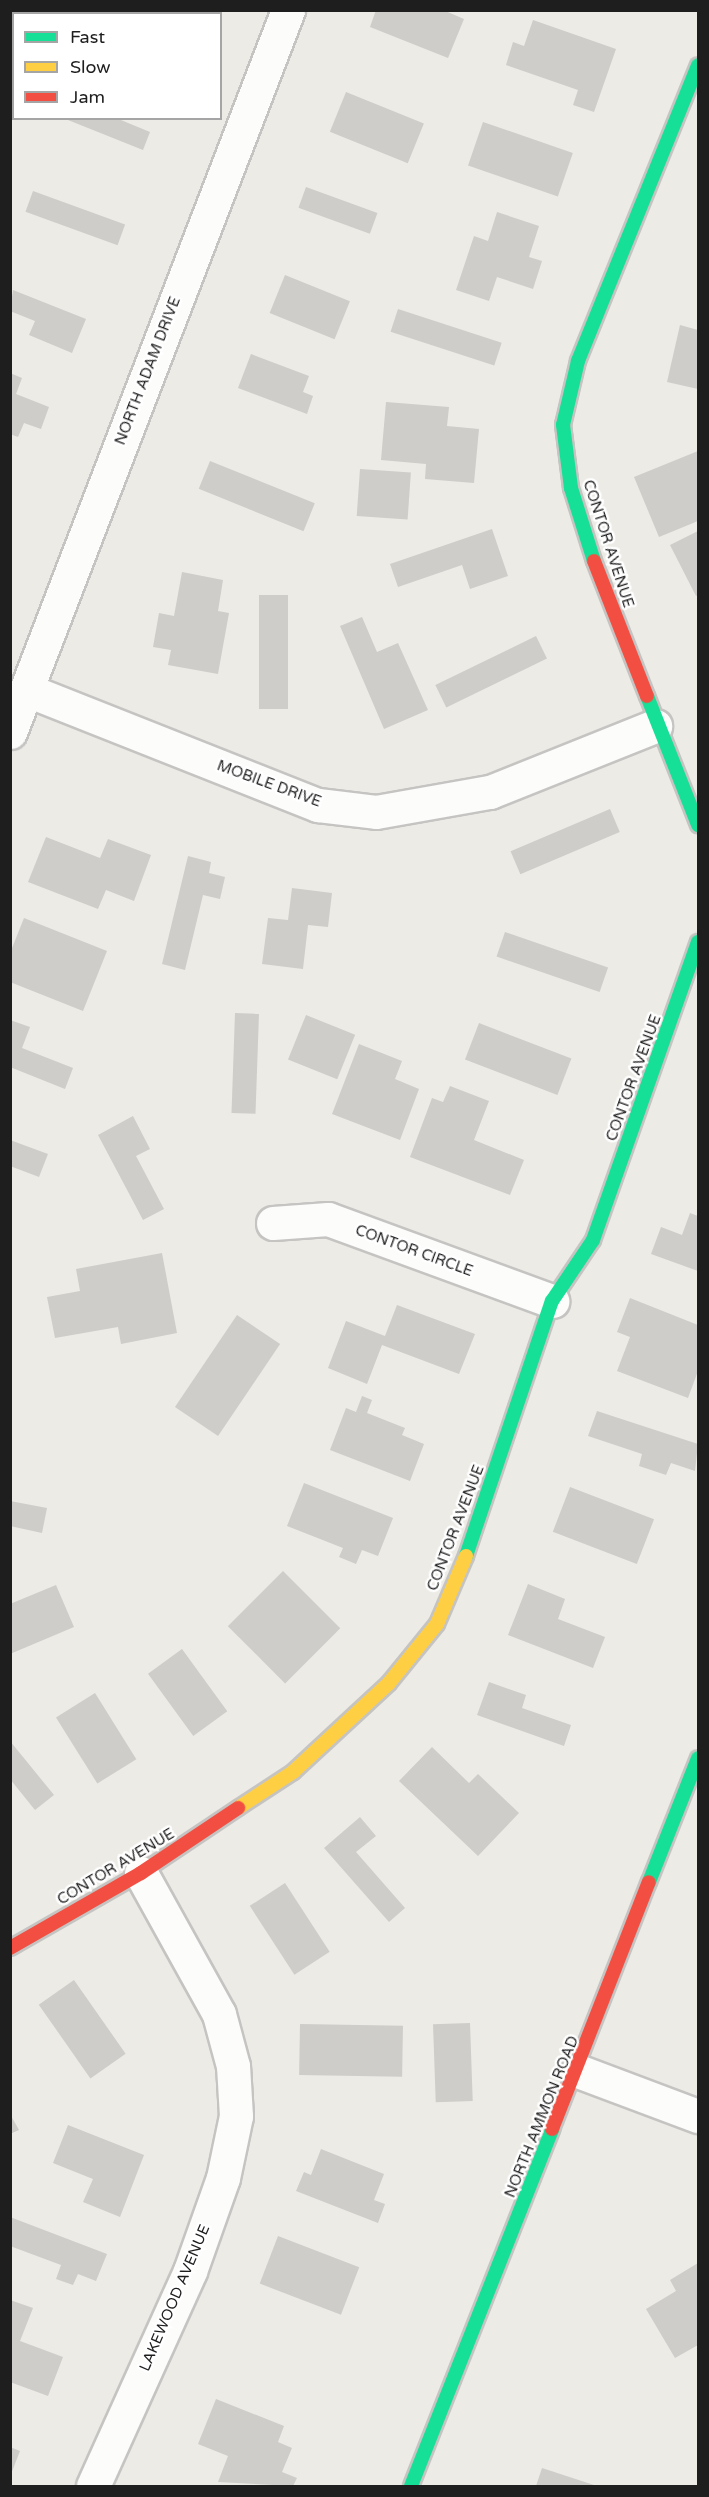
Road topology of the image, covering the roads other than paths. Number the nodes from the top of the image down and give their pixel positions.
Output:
1 (288, 10) edge
2 (699, 65) edge
3 (27, 690) junction
4 (655, 726) junction
5 (10, 732) edge
6 (699, 825) edge
7 (699, 942) edge
8 (273, 1223) dead end
9 (552, 1301) junction
10 (699, 1758) edge
11 (141, 1873) junction
12 (10, 1948) edge
13 (578, 2071) junction
14 (699, 2116) edge
15 (93, 2487) edge
16 (411, 2487) edge

1 - 3 street, NORTH ADAM DRIVE
2 - 4 street, CONTOR AVENUE
3 - 4 street, MOBILE DRIVE
3 - 5 street, NORTH ADAM DRIVE
4 - 6 street, CONTOR AVENUE
7 - 9 street, CONTOR AVENUE
8 - 9 street, CONTOR CIRCLE
9 - 11 street, CONTOR AVENUE
10 - 13 street, NORTH AMMON ROAD
11 - 12 street, CONTOR AVENUE
11 - 15 street, LAKEWOOD AVENUE
13 - 14 street
13 - 16 street, NORTH AMMON ROAD

